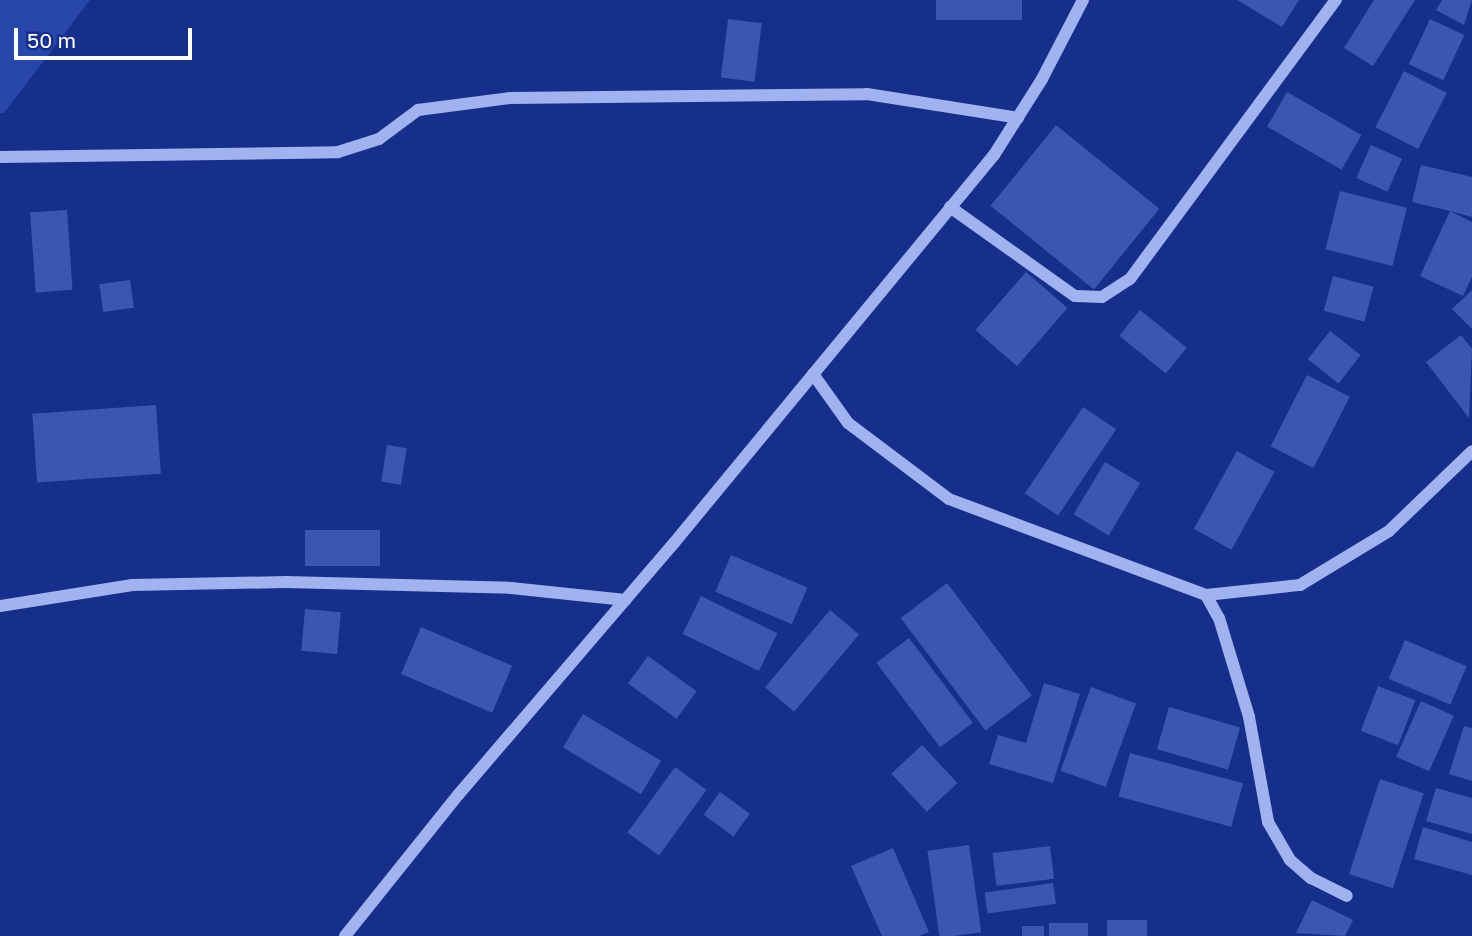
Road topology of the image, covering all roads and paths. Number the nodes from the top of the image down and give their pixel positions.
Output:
1 (1083, 0) edge
2 (1336, 0) edge
3 (1018, 118) junction
4 (0, 157) edge
5 (950, 207) junction
6 (813, 374) junction
7 (1472, 451) edge
8 (1206, 595) junction
9 (625, 600) junction
10 (0, 607) edge
11 (1347, 895) dead end
12 (345, 936) edge

1 - 3 street
2 - 5 street
3 - 4 street
3 - 5 street
5 - 6 street
6 - 8 street
6 - 9 street
7 - 8 street
8 - 11 street
9 - 10 street
9 - 12 street

